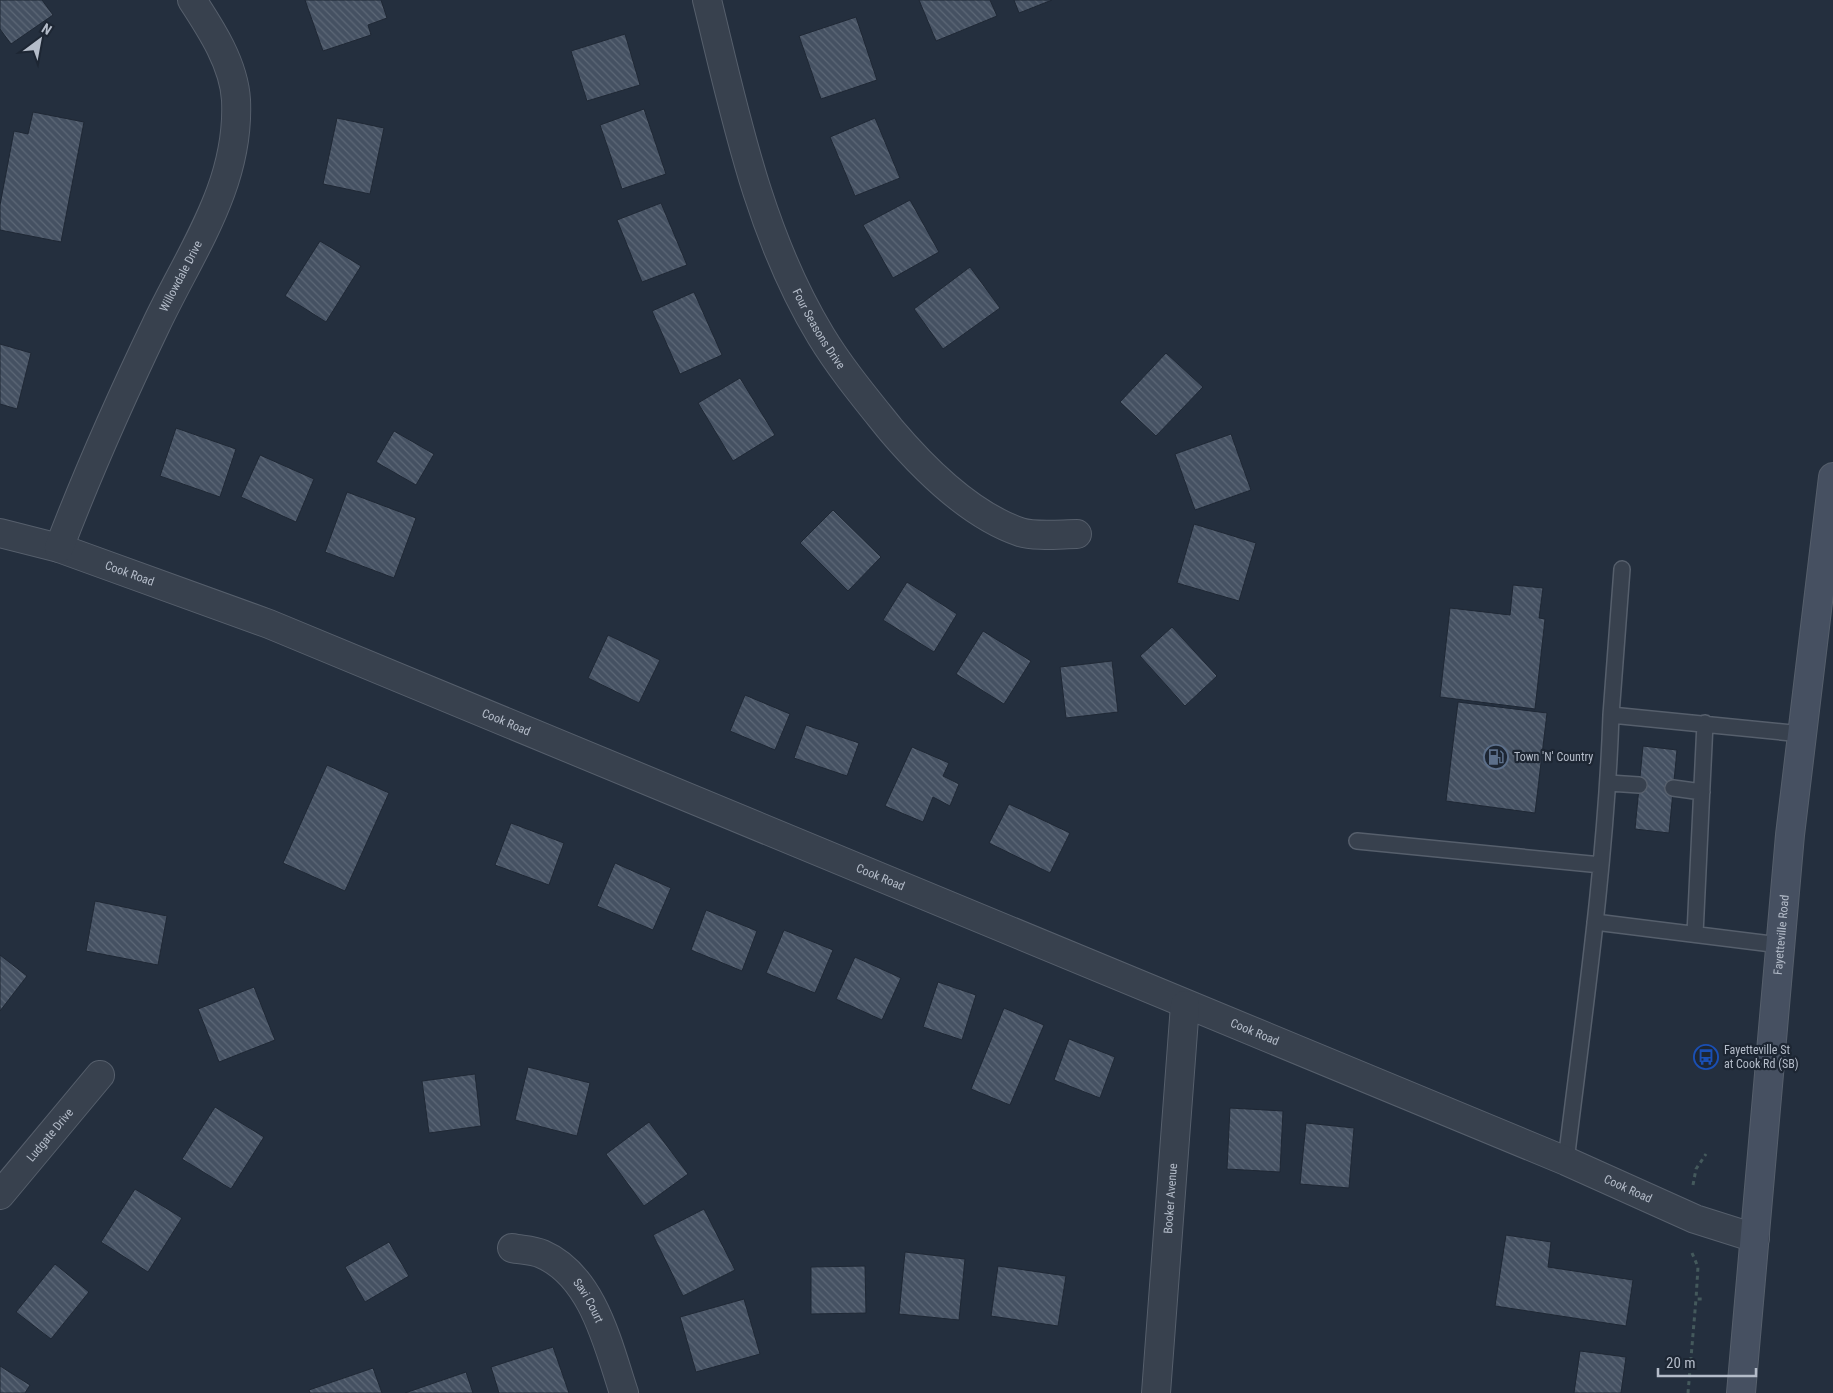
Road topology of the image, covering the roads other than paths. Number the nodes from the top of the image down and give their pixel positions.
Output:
1 (192, 0) edge
2 (707, 0) edge
3 (1833, 476) edge
4 (0, 533) edge
5 (1077, 534) dead end
6 (59, 548) junction
7 (1622, 569) dead end
8 (1612, 715) junction
9 (1705, 724) junction
10 (1802, 734) junction
11 (1609, 783) junction
12 (1639, 785) dead end
13 (1673, 788) dead end
14 (1702, 792) junction
15 (1357, 841) dead end
16 (1601, 865) junction
17 (1595, 922) junction
18 (1695, 934) junction
19 (1780, 945) junction
20 (1185, 1005) junction
21 (100, 1075) dead end
22 (1566, 1161) junction
23 (0, 1195) edge
24 (1755, 1238) junction
25 (512, 1248) dead end
26 (624, 1393) edge
27 (1156, 1393) edge
28 (1741, 1393) edge

1 - 6 street, Willowdale Drive
2 - 5 street, Four Seasons Drive
3 - 10 main road, Fayetteville Road
4 - 6 street, Cook Road
6 - 20 street, Cook Road
7 - 8 lane
8 - 9 lane
8 - 11 lane
9 - 10 lane
9 - 14 lane
10 - 19 main road, Fayetteville Road
11 - 12 lane
11 - 16 lane
13 - 14 lane
14 - 18 lane
15 - 16 lane
16 - 17 lane
17 - 18 lane
17 - 22 lane
18 - 19 lane
19 - 24 main road, Fayetteville Road
20 - 22 street, Cook Road
20 - 27 street, Booker Avenue
21 - 23 street, Ludgate Drive
22 - 24 street, Cook Road
24 - 28 main road, Fayetteville Road
25 - 26 street, Savi Court

